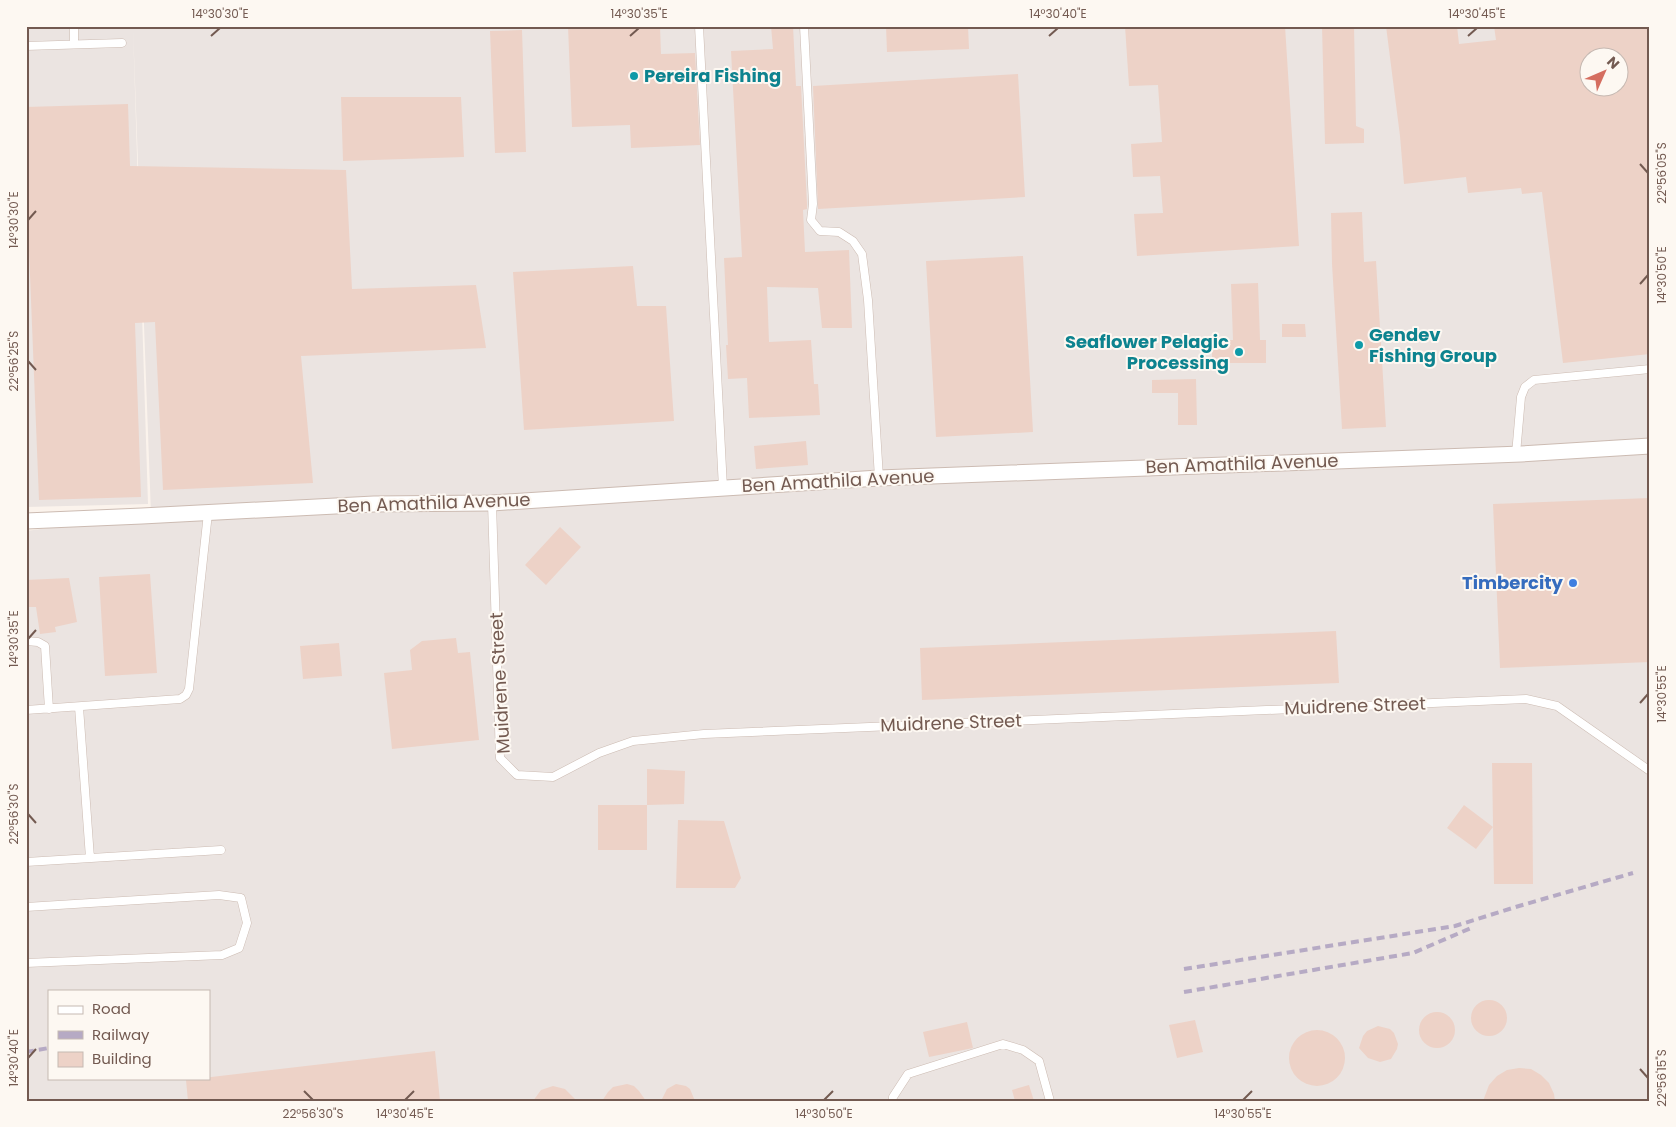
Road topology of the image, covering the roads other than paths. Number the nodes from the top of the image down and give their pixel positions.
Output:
1 (74, 26) edge
2 (699, 26) edge
3 (804, 26) edge
4 (122, 42) dead end
5 (74, 44) junction
6 (26, 46) edge
7 (1650, 369) edge
8 (1650, 446) edge
9 (1516, 454) junction
10 (879, 478) junction
11 (723, 488) junction
12 (492, 503) junction
13 (208, 513) junction
14 (26, 521) edge
15 (26, 641) edge
16 (79, 707) junction
17 (49, 709) junction
18 (26, 710) edge
19 (1650, 771) edge
20 (221, 850) dead end
21 (90, 858) junction
22 (26, 862) edge
23 (26, 907) edge
24 (26, 962) edge
25 (893, 1101) edge
26 (1050, 1101) edge

1 - 5 lane
2 - 11 lane
3 - 10 lane
4 - 5 lane
5 - 6 lane
7 - 9 lane
8 - 9 street, Ben Amathila Avenue
9 - 10 street, Ben Amathila Avenue
10 - 11 street, Ben Amathila Avenue
11 - 12 street, Ben Amathila Avenue
12 - 13 street, Ben Amathila Avenue
12 - 19 lane, Muidrene Street
13 - 14 street, Ben Amathila Avenue
13 - 16 lane
15 - 17 lane
16 - 17 lane
16 - 21 lane
17 - 18 lane
20 - 21 lane
21 - 22 lane
23 - 24 lane
25 - 26 lane

